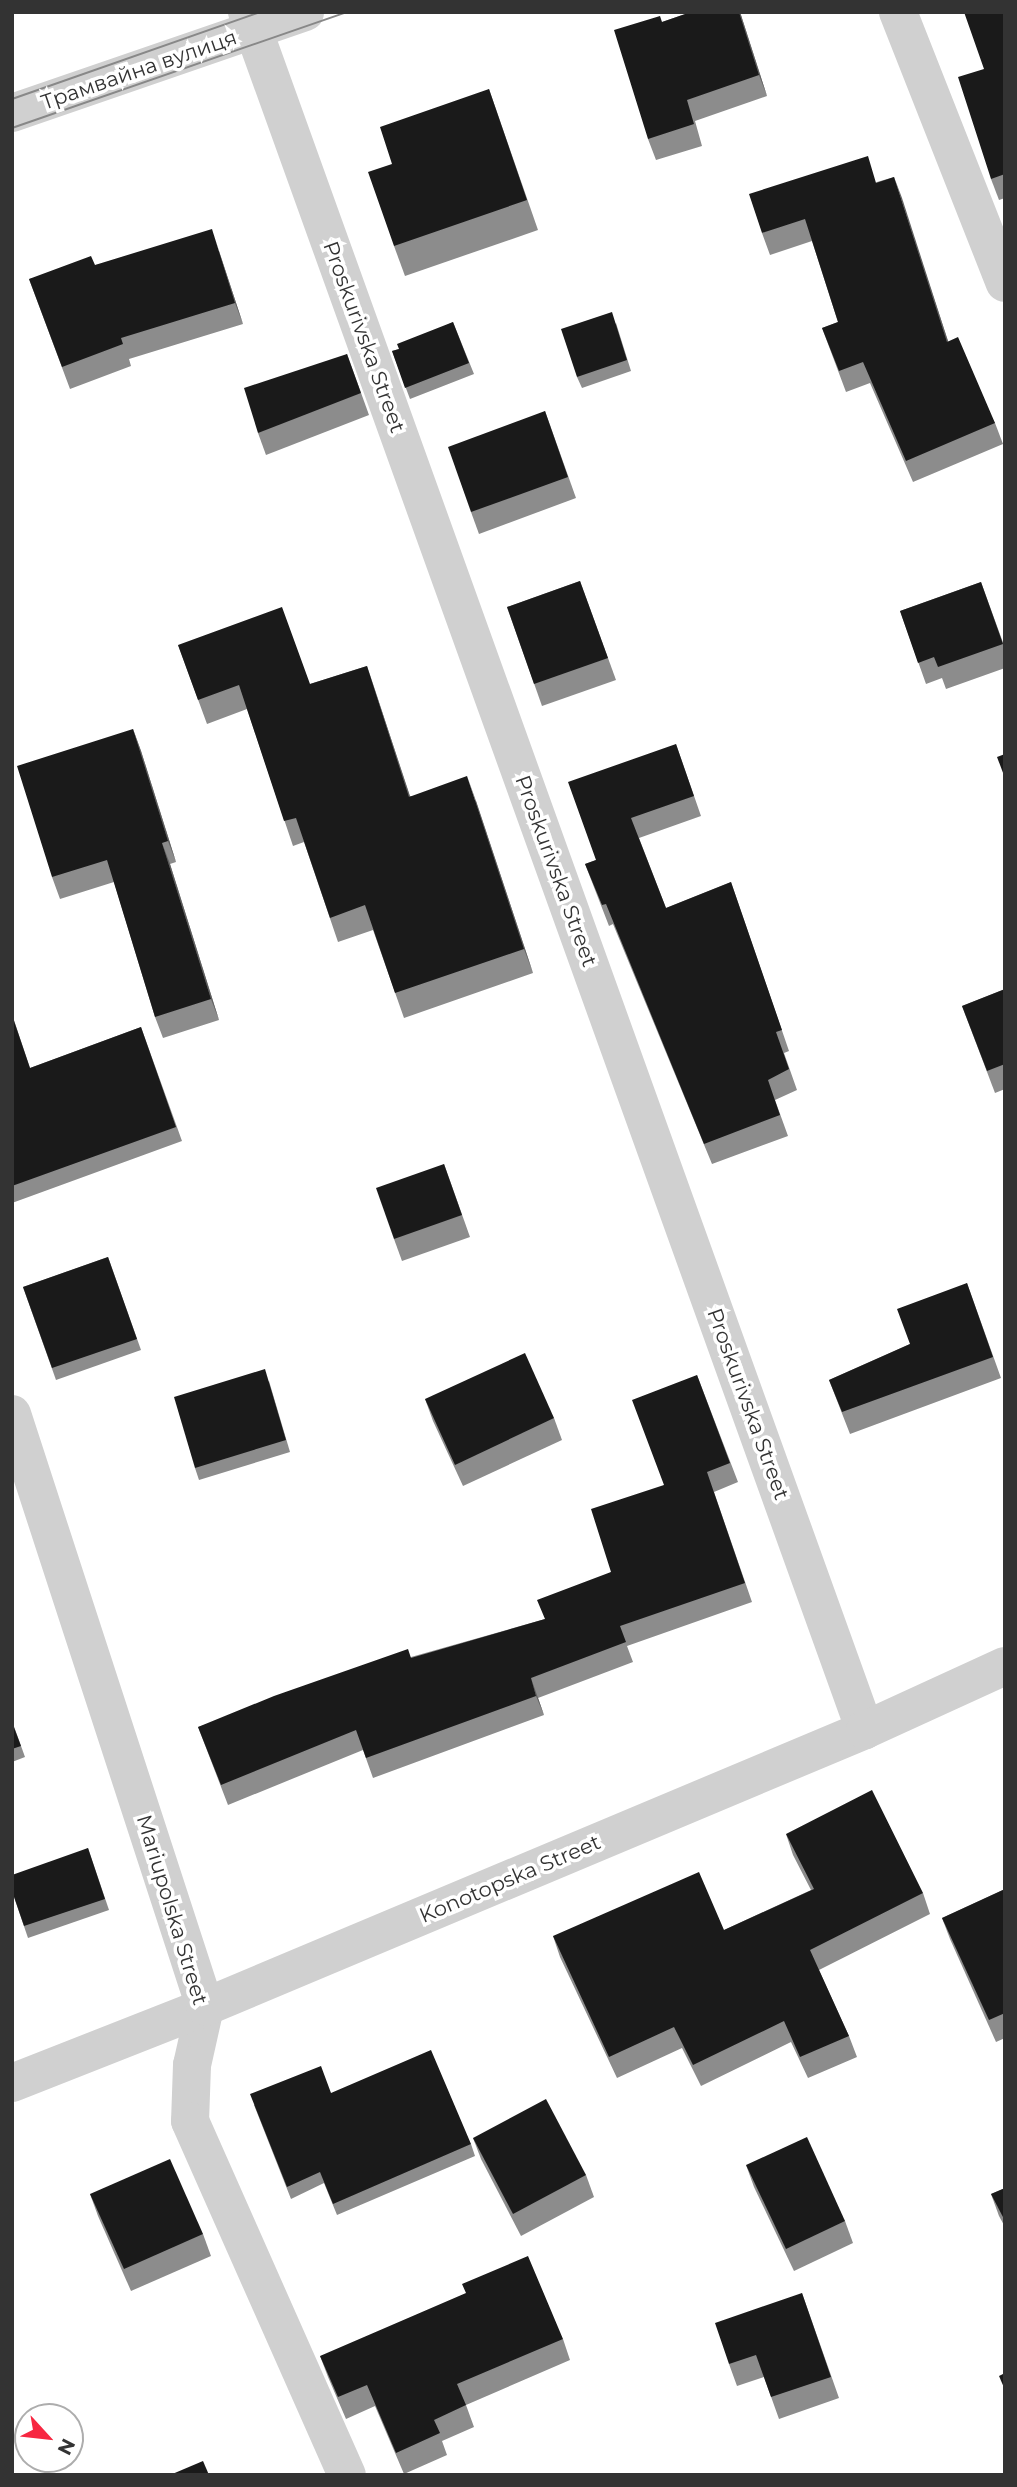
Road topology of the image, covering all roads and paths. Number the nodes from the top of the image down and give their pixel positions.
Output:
1 (305, 12) edge
2 (898, 12) edge
3 (251, 21) edge
4 (12, 113) edge
5 (1005, 282) edge
6 (12, 1414) edge
7 (1005, 1666) edge
8 (865, 1730) junction
9 (205, 2007) junction
10 (12, 2082) edge
11 (347, 2475) edge

1 - 3 street, Трамвайна вулиця
2 - 5 street
3 - 4 street, Трамвайна вулиця
3 - 8 street, Proskurivska Street
6 - 9 street, Mariupolska Street
7 - 8 street, Konotopska Street
8 - 9 street, Konotopska Street
9 - 10 street, Konotopska Street
9 - 11 street, Mariupolska Street

